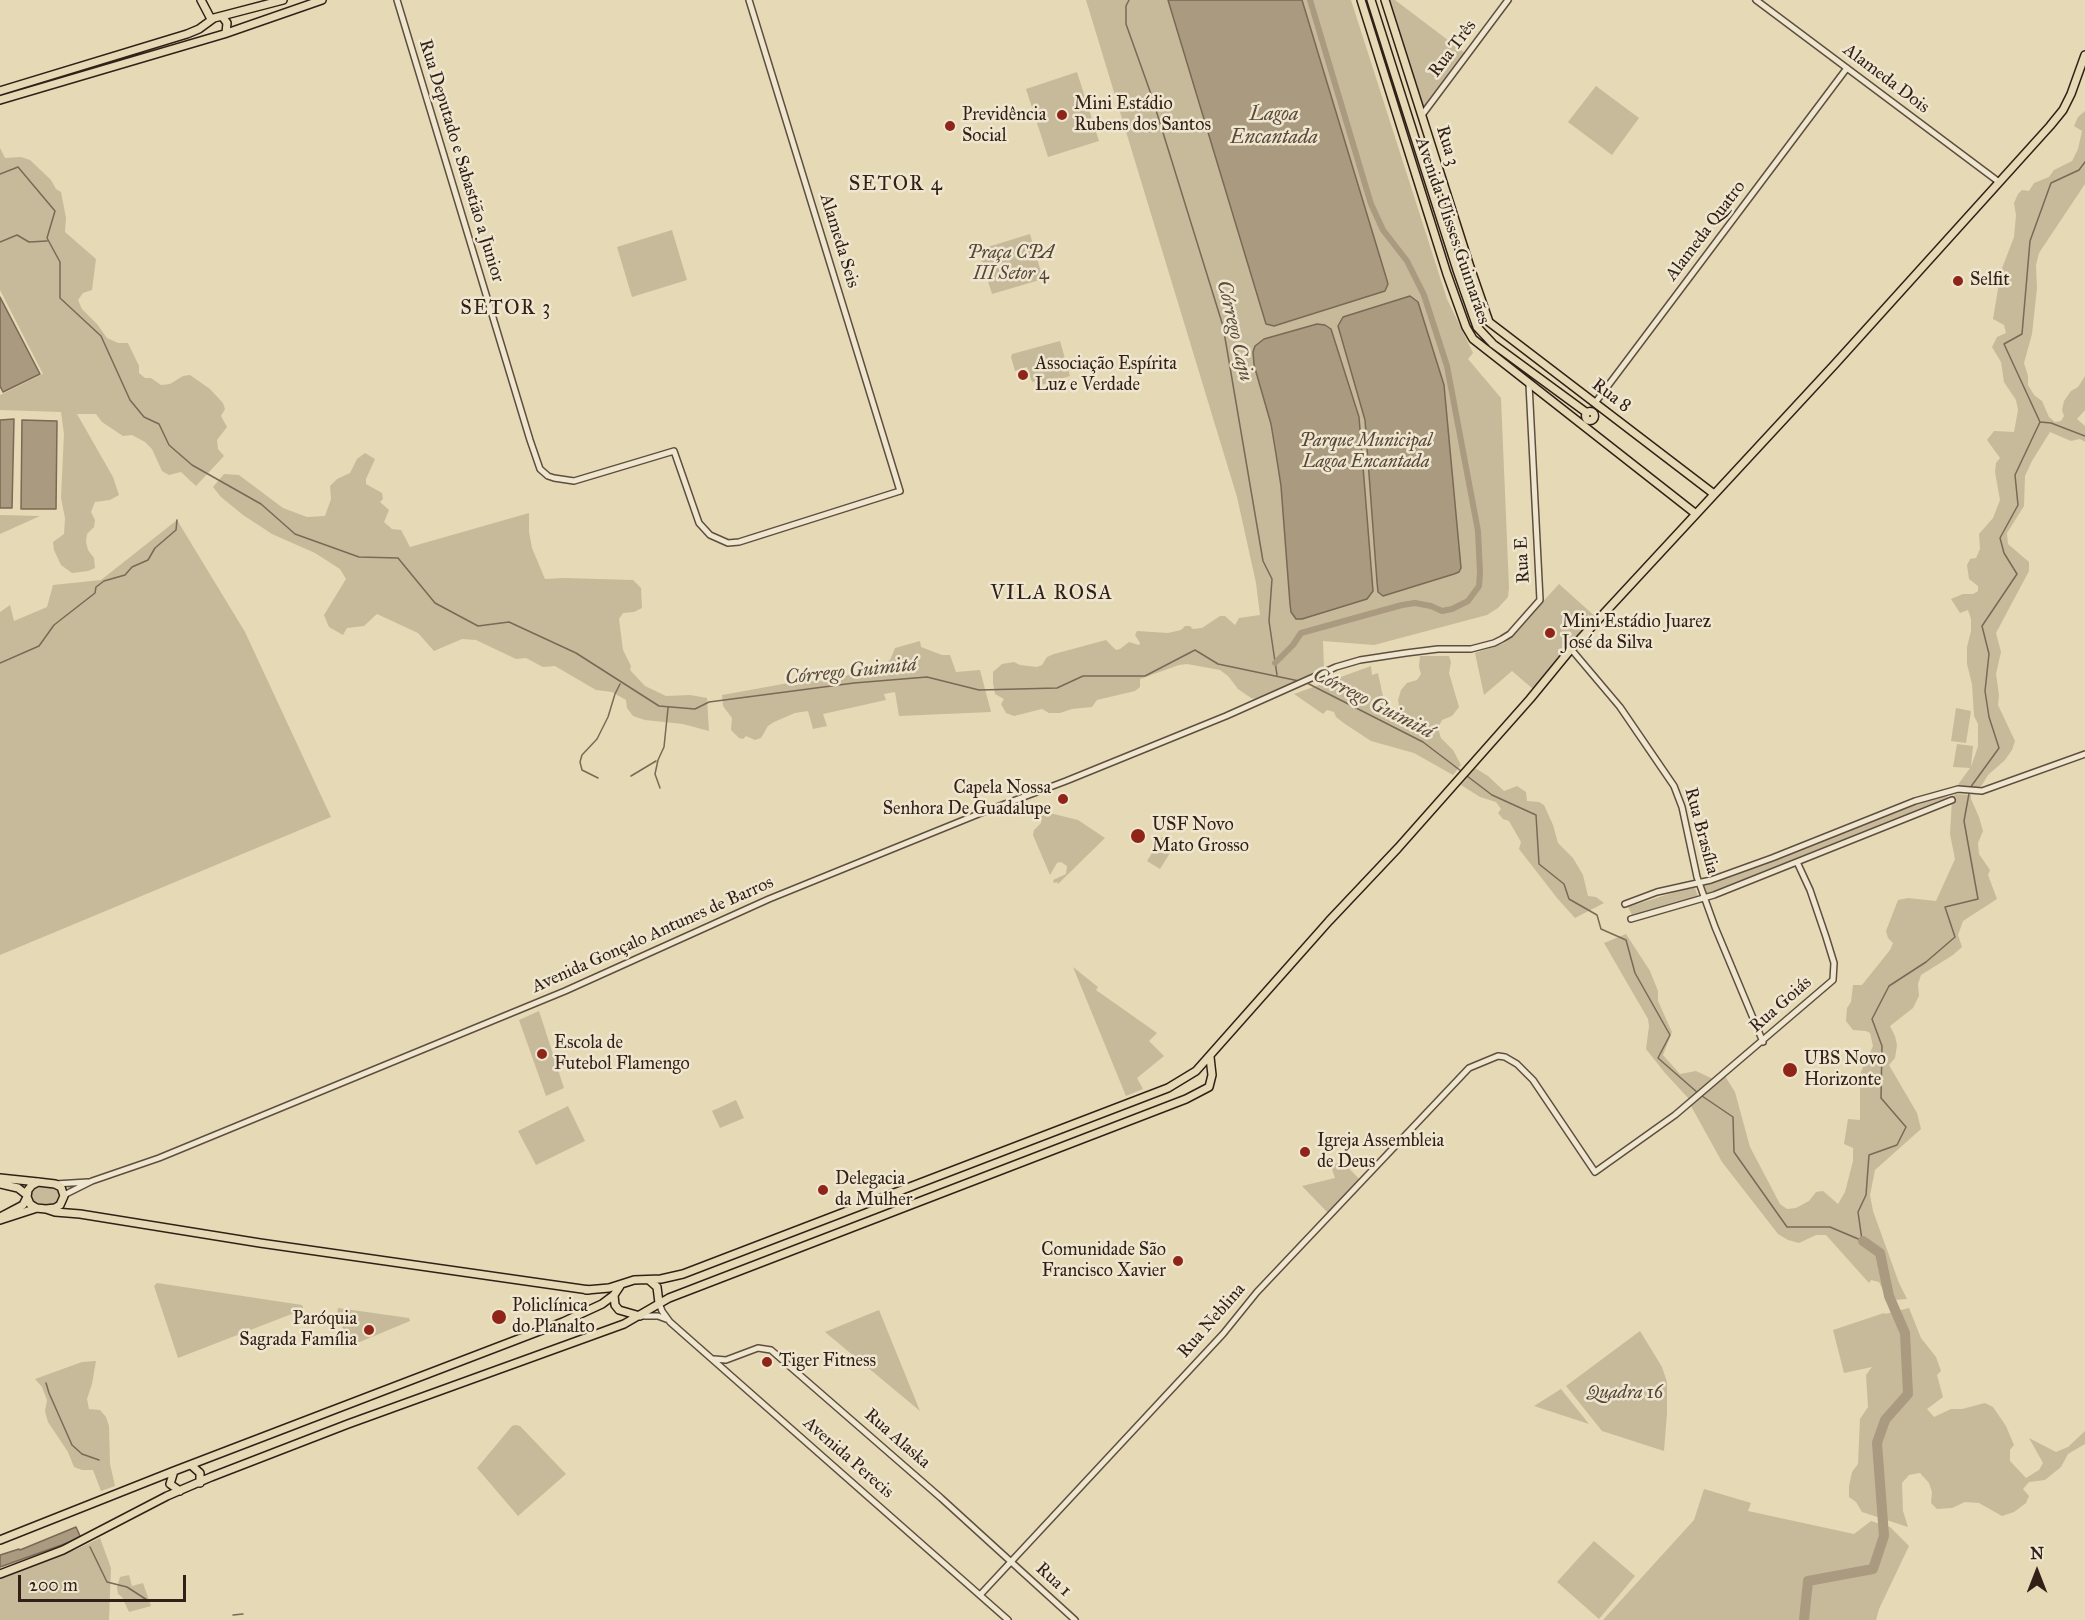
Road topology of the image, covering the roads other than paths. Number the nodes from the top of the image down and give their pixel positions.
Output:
1 (201, 0) edge
2 (283, 0) edge
3 (322, 0) edge
4 (397, 0) edge
5 (749, 0) edge
6 (1361, 0) edge
7 (1371, 0) edge
8 (1385, 0) edge
9 (1508, 0) edge
10 (1756, 0) edge
11 (222, 16) junction
12 (210, 21) junction
13 (226, 33) junction
14 (214, 36) junction
15 (2085, 55) edge
16 (1846, 68) junction
17 (0, 91) edge
18 (0, 100) edge
19 (1422, 116) junction
20 (1999, 182) junction
21 (1457, 270) junction
22 (1447, 274) junction
23 (1489, 322) joint
24 (1529, 384) junction
25 (1595, 403) junction
26 (1587, 417) junction
27 (1714, 494) junction
28 (1696, 514) junction
29 (770, 531) joint
30 (1571, 649) junction
31 (1293, 686) joint
32 (2085, 754) edge
33 (1952, 800) dead end
34 (1797, 862) junction
35 (1698, 880) junction
36 (1705, 898) junction
37 (1625, 904) dead end
38 (1631, 919) dead end
39 (1763, 1042) junction
40 (1210, 1057) junction
41 (1196, 1071) junction
42 (1212, 1074) junction
43 (1595, 1172) joint
44 (0, 1178) edge
45 (92, 1181) junction
46 (41, 1182) junction
47 (0, 1184) edge
48 (55, 1184) junction
49 (27, 1196) junction
50 (64, 1198) junction
51 (37, 1208) junction
52 (46, 1209) junction
53 (80, 1214) junction
54 (0, 1219) edge
55 (649, 1280) junction
56 (622, 1284) junction
57 (586, 1290) junction
58 (614, 1294) junction
59 (659, 1303) junction
60 (640, 1316) junction
61 (666, 1319) junction
62 (711, 1359) junction
63 (726, 1360) junction
64 (723, 1369) junction
65 (191, 1465) junction
66 (174, 1471) junction
67 (200, 1483) junction
68 (180, 1491) junction
69 (0, 1540) edge
70 (1011, 1562) junction
71 (0, 1574) edge
72 (980, 1595) junction
73 (1008, 1620) edge
74 (1075, 1620) edge

1 - 12 main road
2 - 11 main road
3 - 13 main road
4 - 29 street, Rua Deputado e Sabastião a Junior
5 - 29 street, Alameda Seis
6 - 22 main road, Avenida Ulisses Guimarães
7 - 21 main road, Avenida Ulisses Guimarães
8 - 19 main road
9 - 19 street, Rua Três
10 - 16 street, Alameda Dois
11 - 12 main road
11 - 13 main road
12 - 14 main road
12 - 17 main road
13 - 14 main road
14 - 18 main road
15 - 20 main road
16 - 20 street, Alameda Dois
16 - 25 street, Alameda Quatro
19 - 23 main road, Rua 3
20 - 27 main road
21 - 22 main road
21 - 26 main road, Avenida Ulisses Guimarães
22 - 24 main road, Avenida Ulisses Guimarães
23 - 25 main road, Rua 8
24 - 26 main road, Avenida Ulisses Guimarães
24 - 31 street, Rua E
25 - 26 main road, Alameda Quatro
25 - 27 main road, Rua 8
26 - 28 main road, Avenida Ulisses Guimarães
27 - 28 main road
28 - 30 main road
30 - 35 street, Rua Brasília
30 - 40 main road
31 - 45 street, Avenida Gonçalo Antunes de Barros
32 - 35 street
33 - 34 street
34 - 36 street
34 - 39 street, Rua Goiás
35 - 36 street, Rua Brasília
35 - 37 street
36 - 38 street
36 - 39 street, Rua Brasília
39 - 43 street, Rua Goiás
40 - 41 main road
40 - 42 main road
41 - 42 main road
41 - 55 main road
42 - 59 main road
43 - 70 street, Rua Neblina
44 - 46 main road
45 - 48 street, Avenida Gonçalo Antunes de Barros
45 - 50 street, Avenida Gonçalo Antunes de Barros
46 - 48 main road
46 - 49 main road
47 - 49 main road
48 - 50 main road
49 - 51 main road
49 - 54 main road
50 - 52 main road
50 - 53 main road
51 - 52 main road
51 - 54 main road
52 - 53 main road
53 - 57 main road
55 - 56 main road
55 - 59 main road
56 - 57 main road
56 - 58 main road
57 - 58 main road
58 - 60 main road
58 - 65 main road
59 - 60 main road
59 - 61 street, Avenida Perecis
60 - 61 street
60 - 67 main road
61 - 62 street, Avenida Perecis
62 - 63 street
62 - 64 street, Avenida Perecis
63 - 64 street
63 - 70 street, Rua Alaska
64 - 72 street, Avenida Perecis
65 - 66 main road
65 - 67 main road
66 - 68 main road
66 - 69 main road
67 - 68 main road
68 - 71 main road
70 - 72 street, Rua Neblina
70 - 74 street, Rua 1
72 - 73 street, Avenida Perecis

